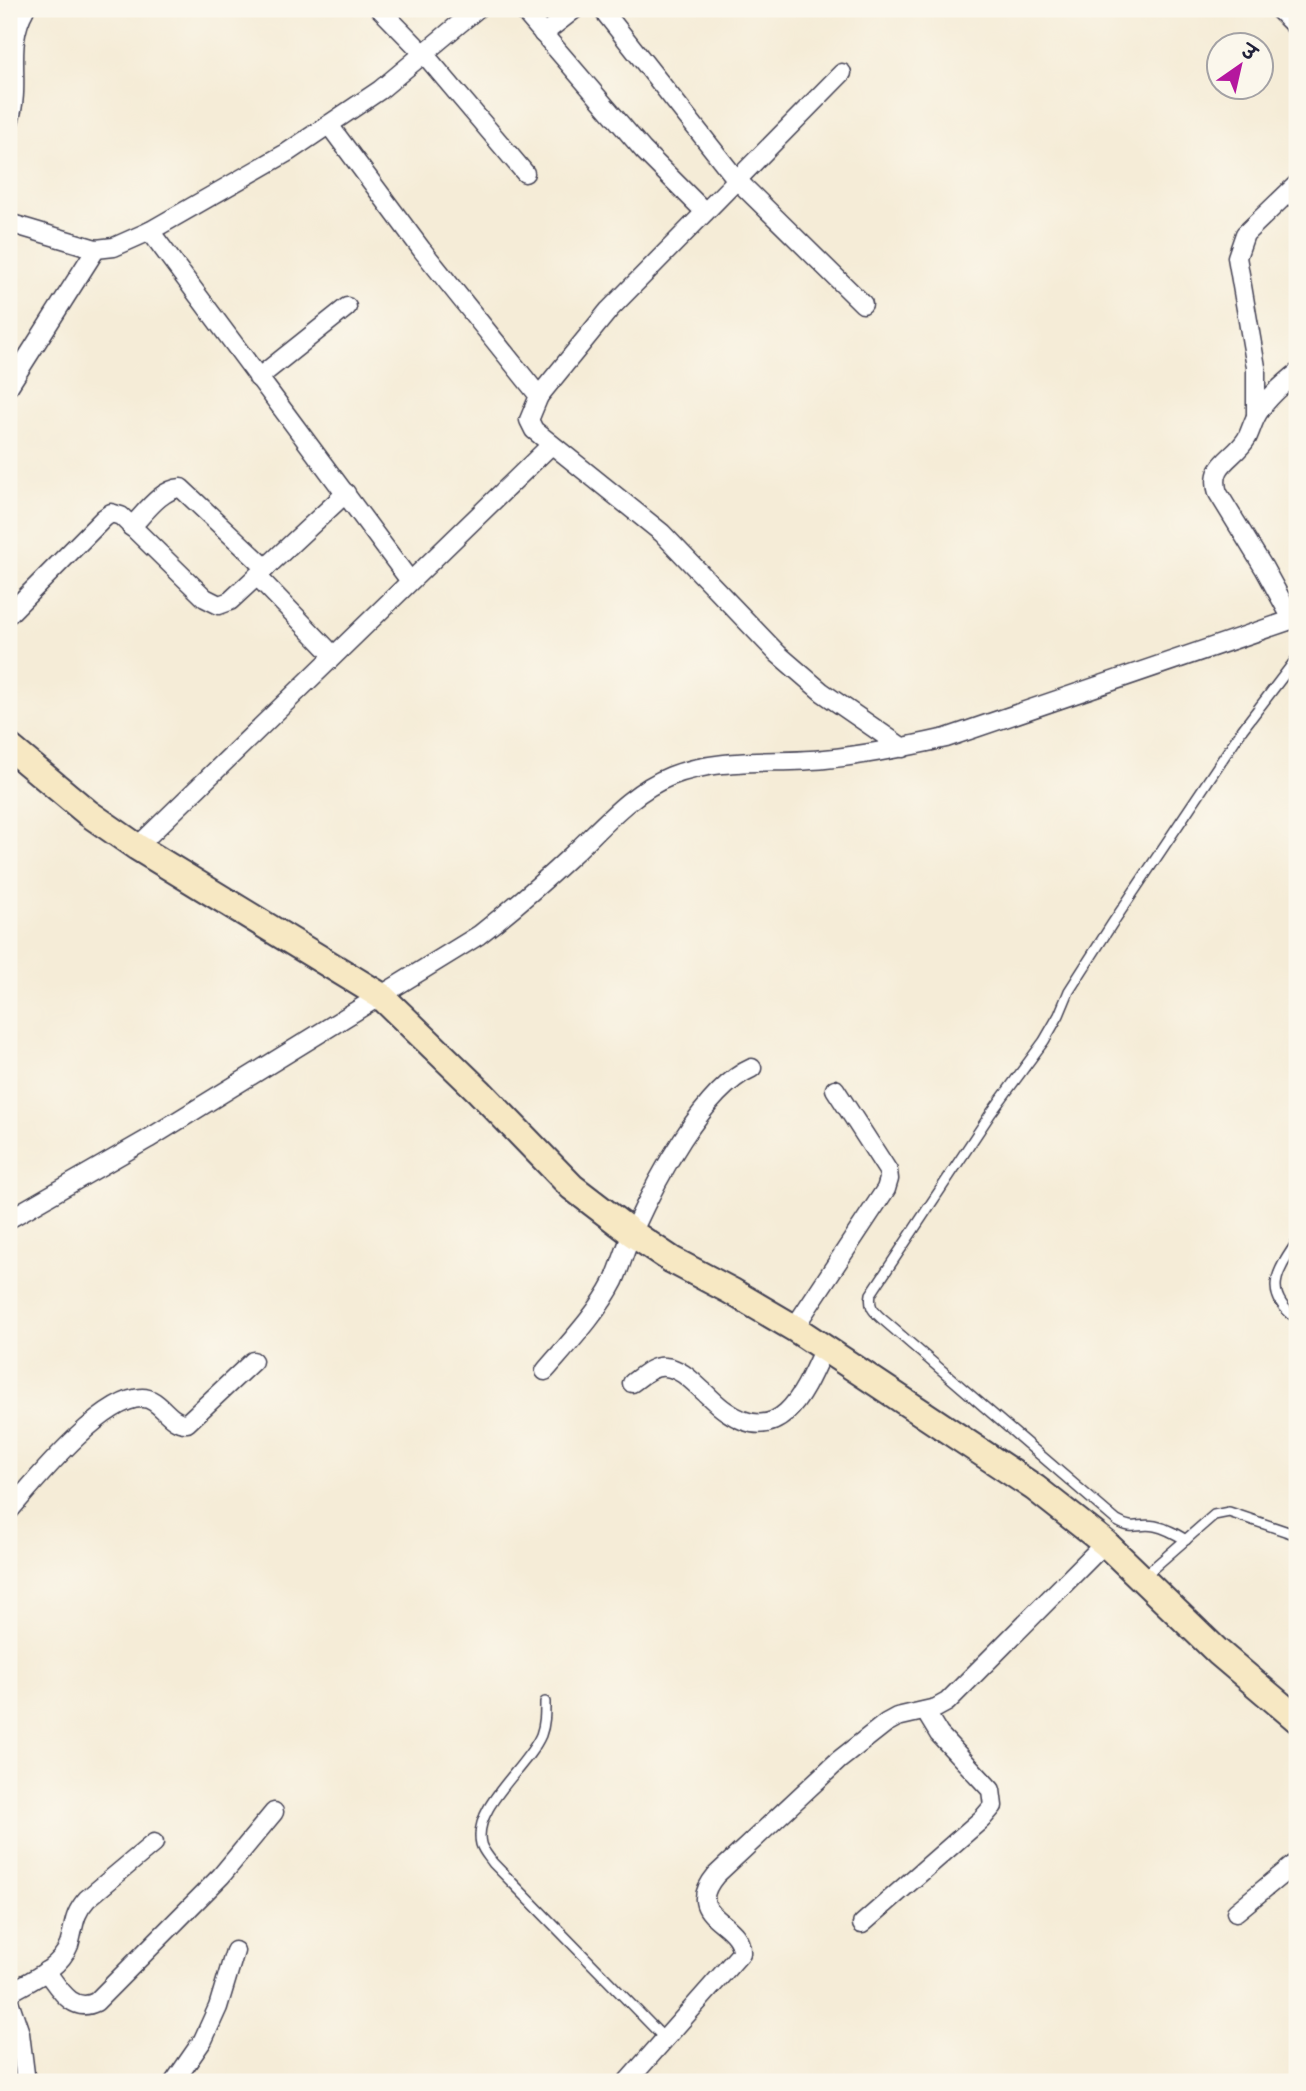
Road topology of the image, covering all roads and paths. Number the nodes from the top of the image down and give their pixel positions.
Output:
1 (24, 9) edge
2 (380, 9) edge
3 (477, 9) edge
4 (522, 9) edge
5 (575, 9) edge
6 (603, 9) edge
7 (1278, 9) edge
8 (12, 26) edge
9 (1297, 28) edge
10 (543, 34) junction
11 (425, 55) junction
12 (842, 73) dead end
13 (9, 122) edge
14 (329, 125) junction
15 (525, 173) dead end
16 (737, 180) junction
17 (1297, 184) edge
18 (705, 212) junction
19 (9, 223) edge
20 (150, 231) junction
21 (96, 249) junction
22 (863, 304) dead end
23 (347, 307) dead end
24 (1297, 373) edge
25 (257, 378) junction
26 (9, 386) edge
27 (539, 396) junction
28 (1256, 416) junction
29 (551, 445) junction
30 (346, 493) junction
31 (131, 527) junction
32 (261, 572) junction
33 (410, 580) junction
34 (9, 614) edge
35 (1294, 619) edge
36 (333, 655) junction
37 (1297, 659) edge
38 (9, 747) edge
39 (903, 748) junction
40 (137, 847) junction
41 (381, 996) junction
42 (752, 1068) dead end
43 (835, 1089) dead end
44 (9, 1219) edge
45 (632, 1233) junction
46 (1297, 1242) edge
47 (1297, 1319) edge
48 (794, 1328) junction
49 (824, 1348) junction
50 (253, 1361) dead end
51 (545, 1371) dead end
52 (632, 1383) dead end
53 (9, 1511) edge
54 (1297, 1535) edge
55 (1186, 1539) junction
56 (1105, 1543) junction
57 (1141, 1578) junction
58 (544, 1702) dead end
59 (925, 1711) junction
60 (1297, 1719) edge
61 (274, 1812) dead end
62 (154, 1843) dead end
63 (1297, 1862) edge
64 (1236, 1912) dead end
65 (862, 1924) dead end
66 (235, 1951) dead end
67 (46, 1972) junction
68 (9, 1993) edge
69 (9, 2001) edge
70 (664, 2038) junction
71 (26, 2082) edge
72 (174, 2082) edge
73 (627, 2082) edge

1 - 8 street
2 - 11 street
3 - 11 street
4 - 10 street
5 - 10 street
6 - 16 street
7 - 9 street
8 - 13 street
10 - 18 street
11 - 14 street
11 - 15 street
12 - 16 street
14 - 20 street
14 - 27 street
16 - 18 street
16 - 22 street
17 - 28 street
18 - 27 street
19 - 21 street
20 - 21 street
20 - 25 street
21 - 26 street
23 - 25 street
24 - 28 street
25 - 30 street
27 - 29 street
28 - 35 street
29 - 33 street
29 - 39 street
30 - 32 street
30 - 33 street
31 - 32 street
31 - 32 street
31 - 34 street
32 - 36 street
33 - 36 street
35 - 39 street
36 - 40 street
37 - 55 lane
38 - 40 street
39 - 41 street
40 - 41 street
41 - 44 street
41 - 45 street
42 - 45 street
43 - 48 street
45 - 48 street
45 - 51 street
46 - 47 lane
48 - 49 street
49 - 52 street
49 - 56 street
50 - 53 street
54 - 55 lane
55 - 57 lane
56 - 57 street
56 - 59 street
57 - 60 street
58 - 70 lane
59 - 65 street
59 - 70 street
61 - 67 street
62 - 67 street
63 - 64 street
66 - 72 street
67 - 68 street
69 - 71 street
70 - 73 street

